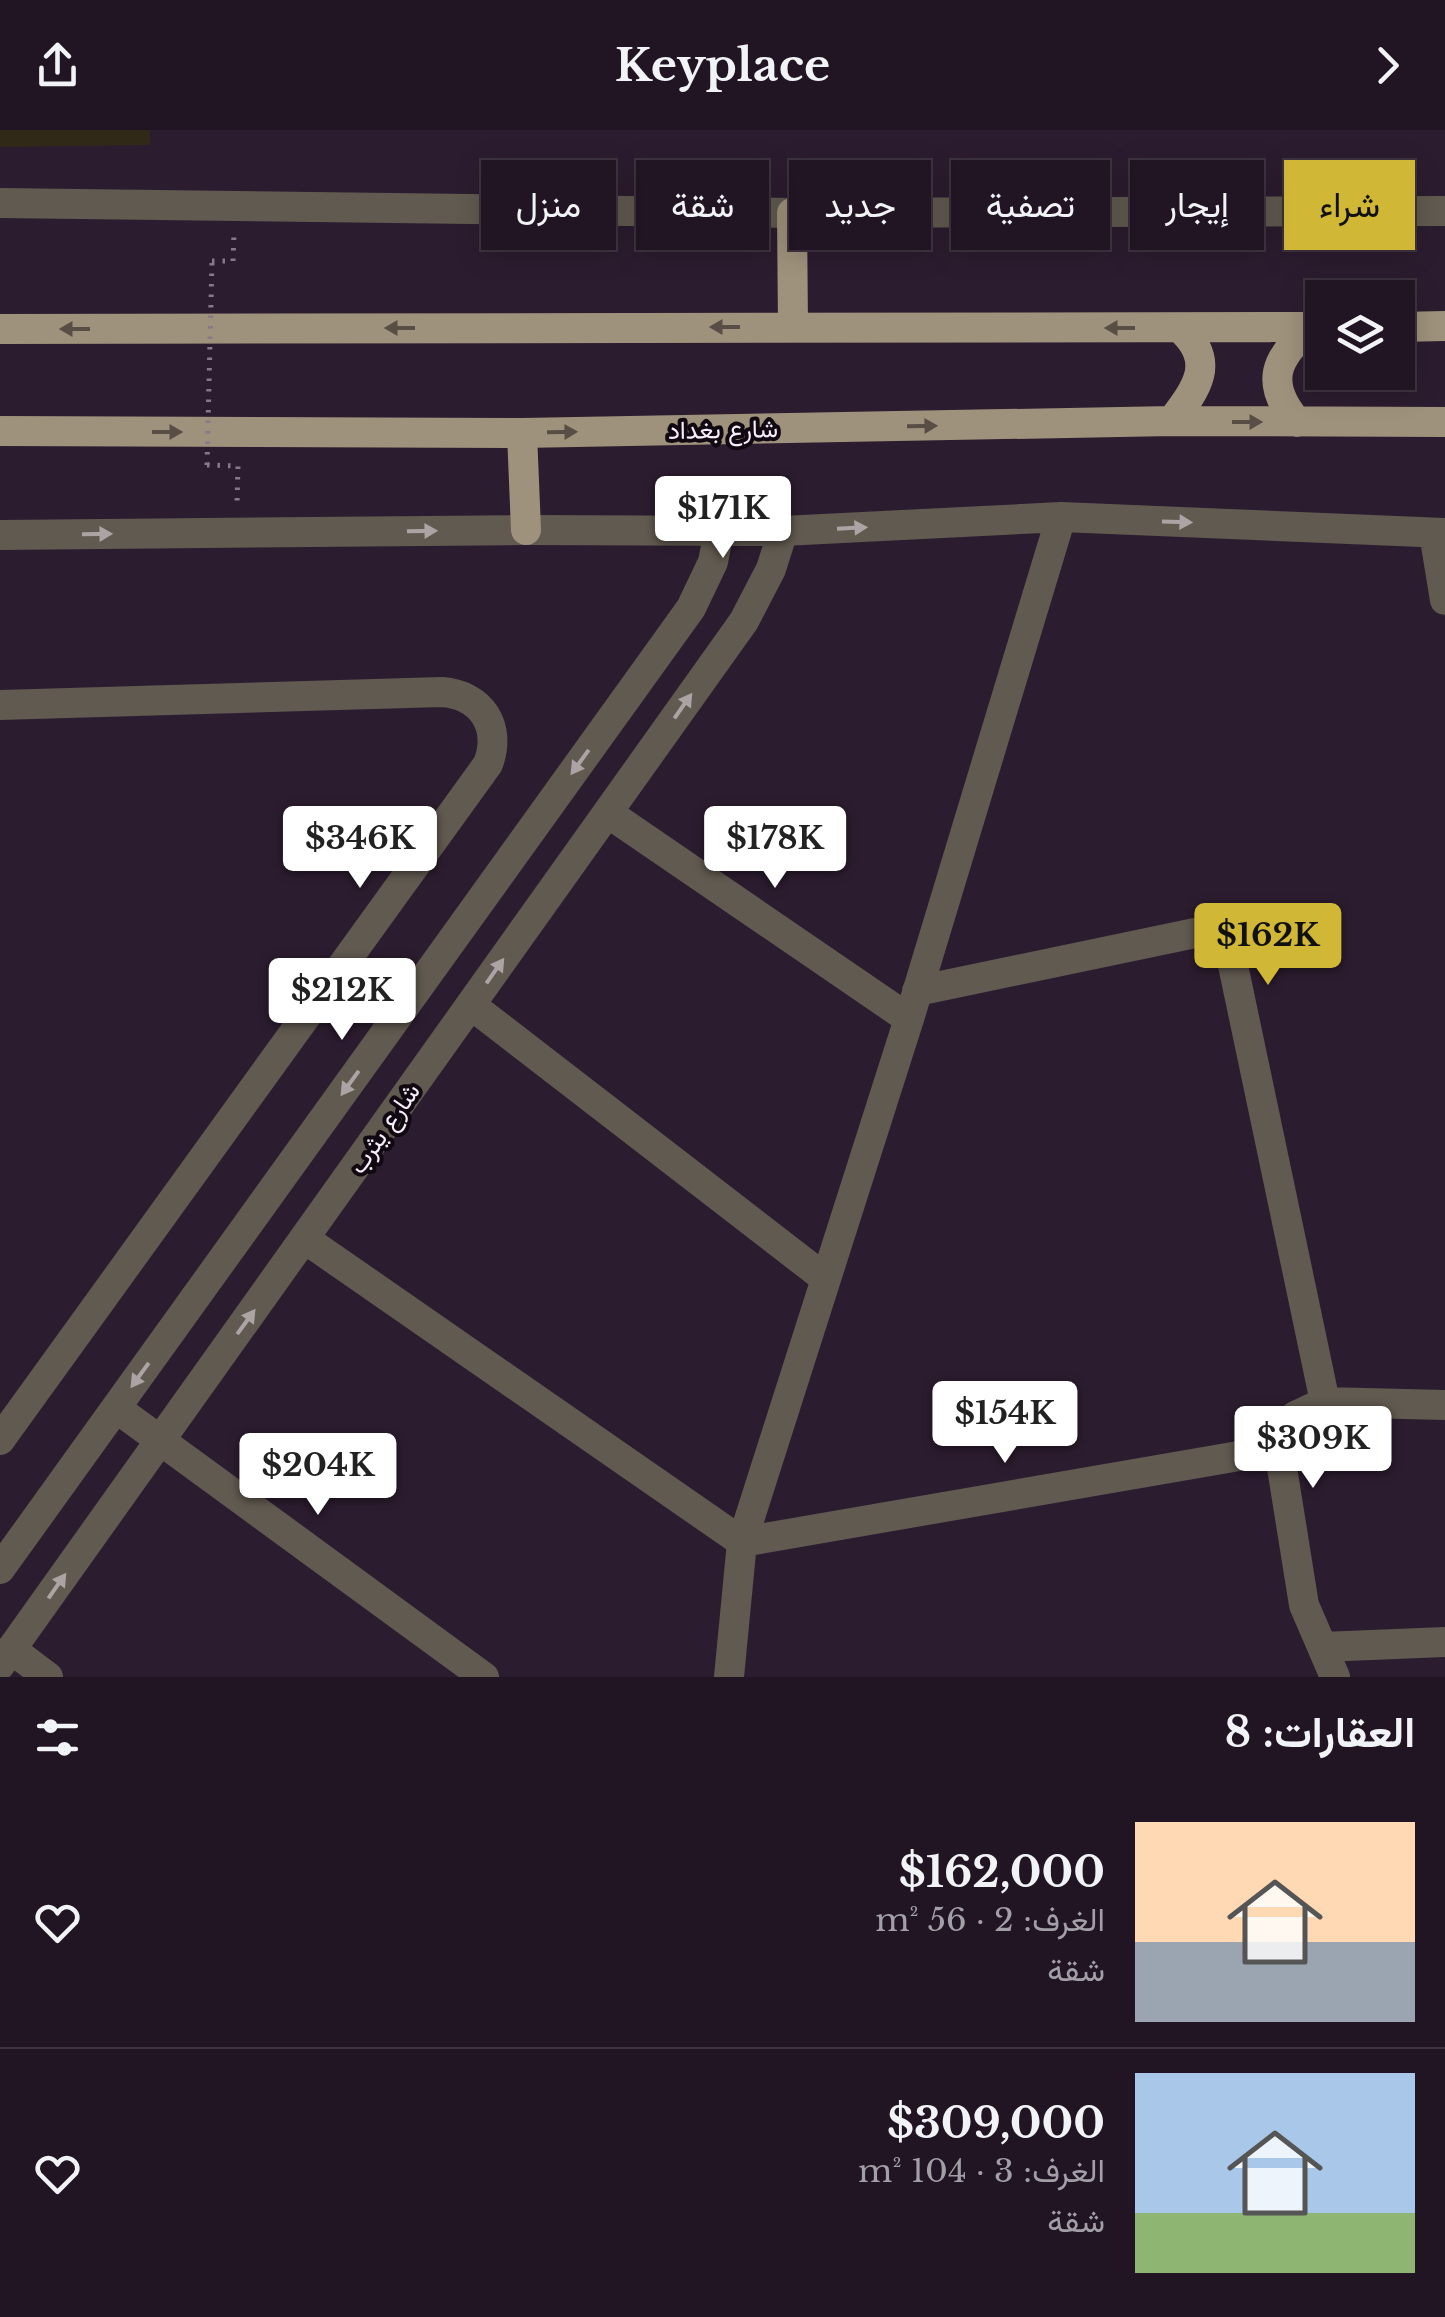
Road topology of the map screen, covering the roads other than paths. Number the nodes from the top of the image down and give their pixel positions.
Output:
1 (0, 204) edge
2 (1445, 211) edge
3 (789, 213) edge
4 (931, 213) edge
5 (792, 250) edge
6 (1415, 326) edge
7 (1445, 326) edge
8 (793, 327) junction
9 (1305, 327) edge
10 (1180, 328) junction
11 (0, 330) edge
12 (1305, 335) edge
13 (1172, 421) junction
14 (1297, 422) junction
15 (1445, 422) edge
16 (0, 431) edge
17 (522, 433) junction
18 (1061, 516) junction
19 (526, 530) junction
20 (719, 531) junction
21 (783, 532) junction
22 (1440, 533) edge
23 (0, 535) edge
24 (1445, 600) edge
25 (0, 705) edge
26 (608, 813) junction
27 (470, 1005) junction
28 (913, 1005) junction
29 (305, 1239) junction
30 (826, 1279) junction
31 (1325, 1402) junction
32 (1445, 1405) edge
33 (116, 1408) junction
34 (0, 1440) edge
35 (161, 1440) junction
36 (1279, 1449) junction
37 (742, 1542) junction
38 (0, 1569) edge
39 (1445, 1642) edge
40 (1322, 1648) junction
41 (6, 1657) edge
42 (48, 1677) edge
43 (484, 1677) edge
44 (729, 1677) edge
45 (1335, 1677) edge

1 - 3 street
2 - 4 street
5 - 8 main road
6 - 7 main road
10 -> 8 main road
8 -> 11 main road
9 - 10 main road
10 - 13 main road
12 - 14 main road
13 -> 14 main road, شارع بغداد
17 -> 13 main road, شارع بغداد
14 - 15 main road, شارع بغداد
16 -> 17 main road, شارع بغداد
17 - 19 main road
21 -> 18 street
18 -> 22 street
18 - 28 street
19 - 20 street
23 -> 19 street
20 - 21 street
20 -> 33 street
26 -> 21 street, شارع يثرب
22 - 24 street
25 - 34 street
27 -> 26 street, شارع يثرب
26 - 28 street
27 - 29 street, شارع يثرب
27 - 30 street
28 - 30 street
28 - 31 street
35 -> 29 street, شارع يثرب
29 - 37 street
30 - 37 street
31 - 32 street
31 - 36 street
33 - 35 street
33 - 38 street
41 -> 35 street, شارع يثرب
35 - 43 street
36 - 37 street
36 - 40 street
37 - 44 street
39 - 40 street
40 - 45 street
41 - 42 street

